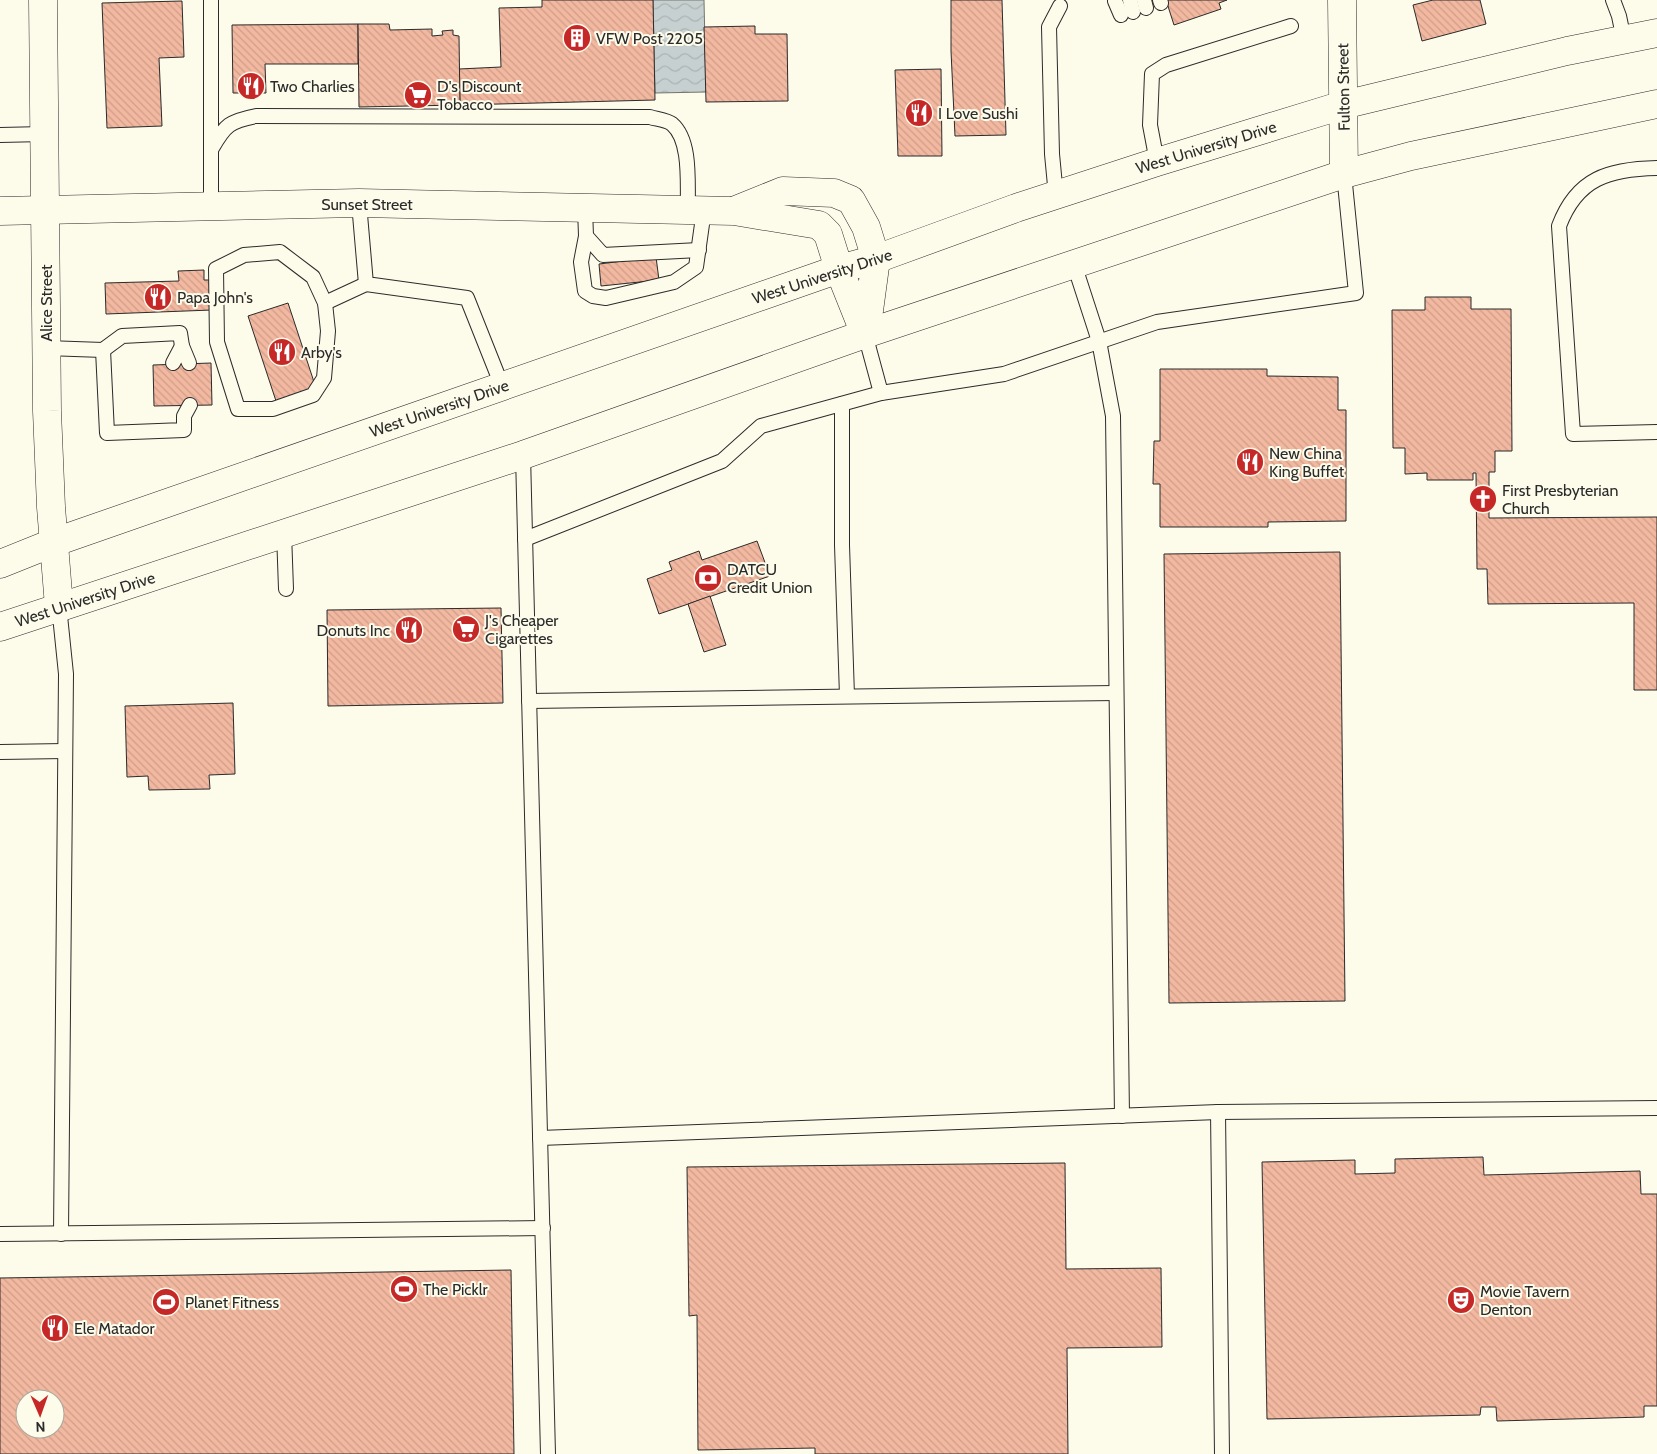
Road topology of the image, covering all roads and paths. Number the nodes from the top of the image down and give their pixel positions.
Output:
1 (43, 0) edge
2 (211, 0) edge
3 (1342, 0) edge
4 (1613, 0) edge
5 (1115, 1) edge
6 (1060, 6) dead end
7 (1134, 7) edge
8 (1291, 26) dead end
9 (1657, 33) edge
10 (1624, 40) junction
11 (1657, 104) edge
12 (1343, 105) junction
13 (44, 134) junction
14 (0, 135) edge
15 (212, 148) junction
16 (1157, 162) junction
17 (1657, 168) edge
18 (1344, 174) junction
19 (1056, 196) junction
20 (359, 203) junction
21 (211, 206) junction
22 (584, 208) junction
23 (45, 210) junction
24 (696, 210) junction
25 (0, 211) edge
26 (734, 211) junction
27 (586, 236) junction
28 (699, 250) junction
29 (876, 259) junction
30 (1074, 264) junction
31 (839, 269) junction
32 (366, 284) junction
33 (325, 303) junction
34 (865, 334) junction
35 (1099, 341) junction
36 (182, 346) junction
37 (46, 348) junction
38 (103, 350) junction
39 (190, 363) dead end
40 (173, 364) dead end
41 (502, 386) junction
42 (881, 394) junction
43 (842, 404) junction
44 (173, 406) dead end
45 (1657, 432) edge
46 (523, 455) junction
47 (284, 533) junction
48 (525, 540) junction
49 (55, 542) junction
50 (0, 564) edge
51 (286, 588) dead end
52 (59, 606) junction
53 (0, 627) edge
54 (1116, 693) junction
55 (847, 696) junction
56 (529, 701) junction
57 (65, 751) junction
58 (0, 752) edge
59 (1657, 1108) edge
60 (1218, 1112) junction
61 (1122, 1116) junction
62 (540, 1138) junction
63 (542, 1228) junction
64 (0, 1234) edge
65 (61, 1234) junction
66 (548, 1454) edge
67 (1222, 1454) edge

1 - 13 main road, Alice Street
2 - 15 lane
3 - 12 main road, Fulton Street
4 - 10 lane
5 - 7 lane
6 - 19 lane
8 - 16 lane
9 - 10 main road, West University Drive
10 - 12 main road, West University Drive
11 - 18 main road, West University Drive
12 - 16 main road, West University Drive
12 - 18 main road, Fulton Street
13 - 14 lane
13 - 23 main road, Alice Street
15 - 21 lane
15 - 24 lane
16 - 19 main road, West University Drive
17 - 45 lane
18 - 30 main road, West University Drive
18 - 35 lane
19 - 29 main road, West University Drive
20 - 21 main road, Sunset Street
20 - 22 main road, Sunset Street
20 - 32 lane
21 - 23 main road, Sunset Street
22 - 24 main road, Sunset Street
22 - 27 lane
23 - 25 main road, Sunset Street
23 - 37 main road, Alice Street
24 - 26 main road, Sunset Street
24 - 28 lane
26 - 29 main road, Sunset Street
26 - 31 main road, Sunset Street
27 - 28 lane
27 - 28 lane
29 - 31 main road, West University Drive
29 - 34 main road, Sunset Street
30 - 34 main road, West University Drive
30 - 35 lane
31 - 34 main road, Sunset Street
31 - 41 main road, West University Drive
32 - 33 lane
32 - 41 lane
33 - 33 lane
34 - 42 lane
34 - 46 main road, West University Drive
35 - 42 lane
35 - 54 lane
36 - 38 lane
36 - 39 lane
36 - 40 lane
37 - 38 lane
37 - 49 main road, Alice Street
38 - 44 lane
41 - 49 main road, West University Drive
42 - 43 lane
43 - 48 lane
43 - 55 lane
46 - 47 main road, West University Drive
46 - 48 lane
47 - 51 lane
47 - 52 main road, West University Drive
48 - 56 lane
49 - 50 main road, West University Drive
49 - 52 main road, Alice Street
52 - 53 main road, West University Drive
52 - 57 lane
54 - 55 lane
54 - 61 lane
55 - 56 lane
56 - 62 lane
57 - 58 lane
57 - 65 lane
59 - 60 lane
60 - 61 lane
60 - 67 lane
61 - 62 lane
62 - 63 lane
63 - 65 lane
63 - 66 lane
64 - 65 lane

